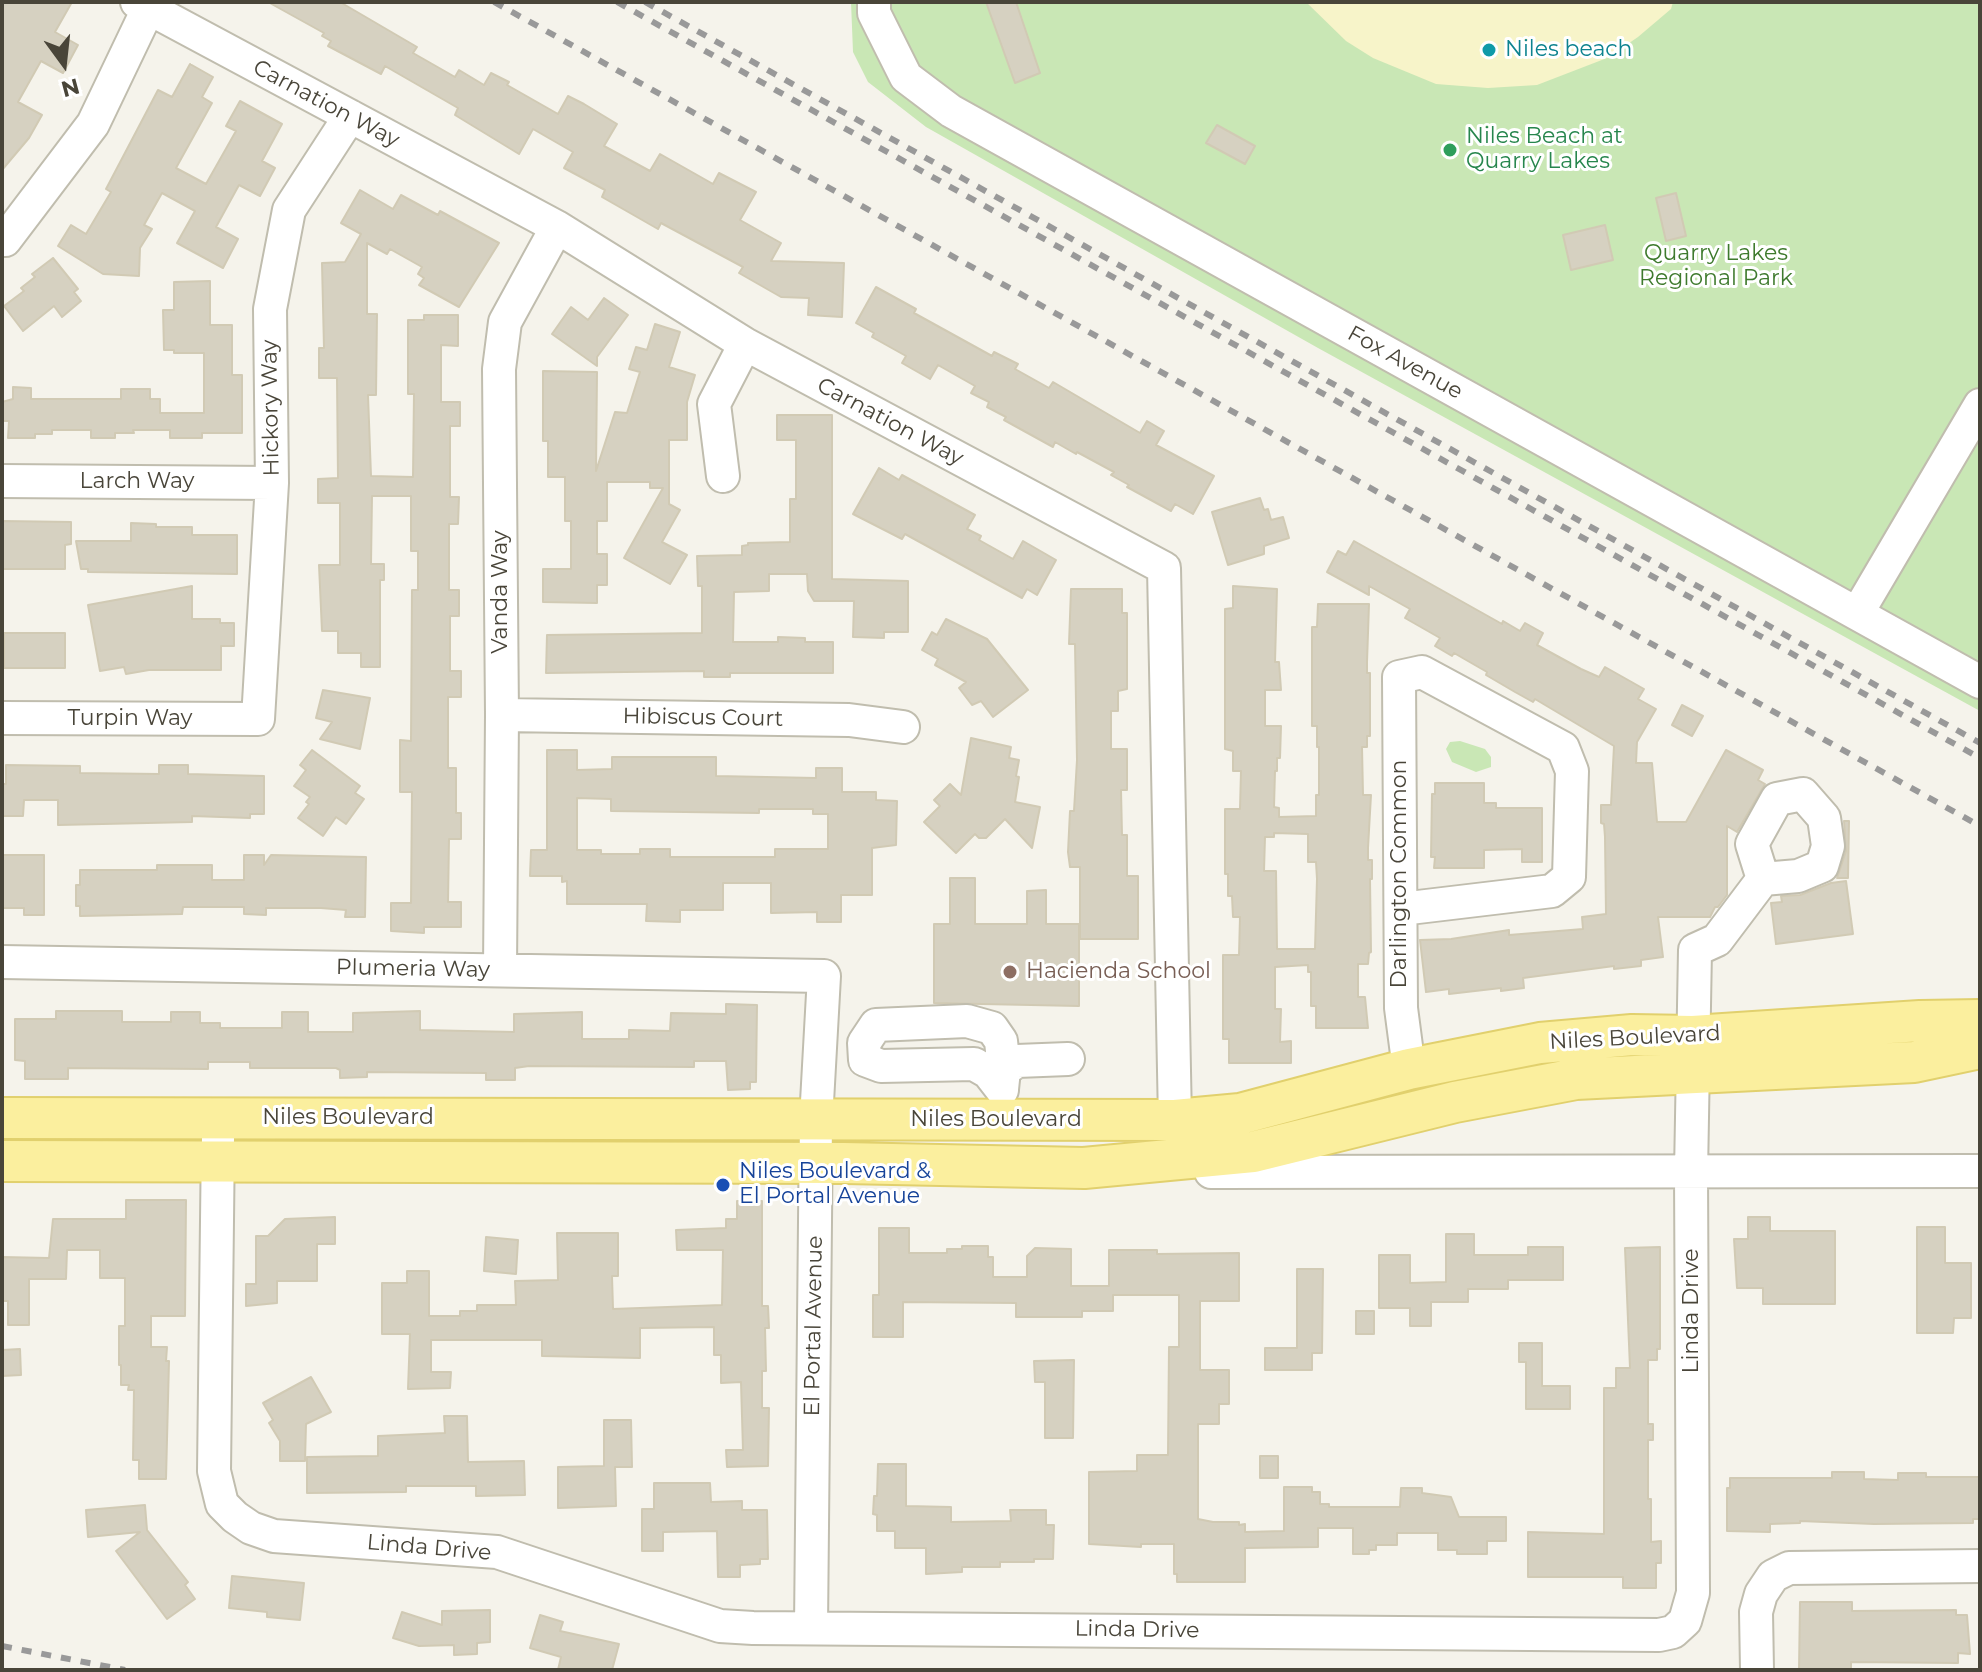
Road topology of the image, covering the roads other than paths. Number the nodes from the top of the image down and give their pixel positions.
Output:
1 (874, 2) edge
2 (142, 5) edge
3 (350, 116) junction
4 (557, 227) junction
5 (2, 240) edge
6 (745, 344) junction
7 (1980, 405) edge
8 (723, 476) dead end
9 (2, 481) edge
10 (272, 483) junction
11 (1858, 612) junction
12 (1980, 682) edge
13 (502, 715) junction
14 (2, 718) edge
15 (258, 719) joint
16 (903, 727) dead end
17 (1763, 879) dead end
18 (1401, 909) junction
19 (2, 962) edge
20 (500, 970) junction
21 (824, 976) joint
22 (822, 1016) junction
23 (1980, 1020) edge
24 (864, 1043) junction
25 (1980, 1048) edge
26 (1692, 1054) junction
27 (1068, 1059) dead end
28 (1409, 1069) junction
29 (1002, 1093) junction
30 (1455, 1102) junction
31 (2, 1118) edge
32 (219, 1118) junction
33 (816, 1120) junction
34 (1175, 1120) junction
35 (1369, 1124) junction
36 (2, 1161) edge
37 (218, 1162) junction
38 (816, 1163) junction
39 (1084, 1168) junction
40 (1980, 1171) edge
41 (1679, 1173) junction
42 (1980, 1566) edge
43 (811, 1627) junction
44 (1757, 1670) edge

1 - 11 street, Fox Avenue
2 - 3 street, Carnation Way
2 - 5 street
3 - 4 street, Carnation Way
3 - 10 street, Hickory Way
4 - 6 street, Carnation Way
4 - 13 street, Vanda Way
6 - 8 street
6 - 34 street, Carnation Way
7 - 11 street
9 - 10 street, Larch Way
10 - 15 street, Hickory Way
11 - 12 street, Fox Avenue
13 - 16 street, Hibiscus Court
13 - 20 street, Vanda Way
14 - 15 street, Turpin Way
17 - 26 street, Linda Drive
18 - 18 street, Darlington Common
18 - 28 street, Darlington Common
19 - 20 street, Plumeria Way
20 - 21 street, Plumeria Way
21 - 22 street, El Portal Avenue
22 - 24 street
22 - 33 street, El Portal Avenue
23 - 26 main road, Niles Boulevard
24 - 29 street
24 - 29 street
25 - 26 main road, Niles Boulevard
26 - 28 main road, Niles Boulevard
26 - 30 main road, Niles Boulevard
26 - 41 street, Linda Drive
27 - 29 street
28 - 30 main road
28 - 34 main road, Niles Boulevard
28 - 35 main road
29 - 33 main road, Niles Boulevard
29 - 34 main road, Niles Boulevard
30 - 35 main road, Niles Boulevard
31 - 32 main road, Niles Boulevard
32 - 33 main road, Niles Boulevard
32 - 37 street, Linda Drive
33 - 38 street, El Portal Avenue
35 - 39 main road, Niles Boulevard
36 - 37 main road, Niles Boulevard
37 - 38 main road, Niles Boulevard
37 - 43 street, Linda Drive
38 - 39 main road, Niles Boulevard
38 - 43 street, El Portal Avenue
39 - 41 street, Niles Boulevard
40 - 41 street, Niles Boulevard
41 - 43 street, Linda Drive
42 - 44 street

